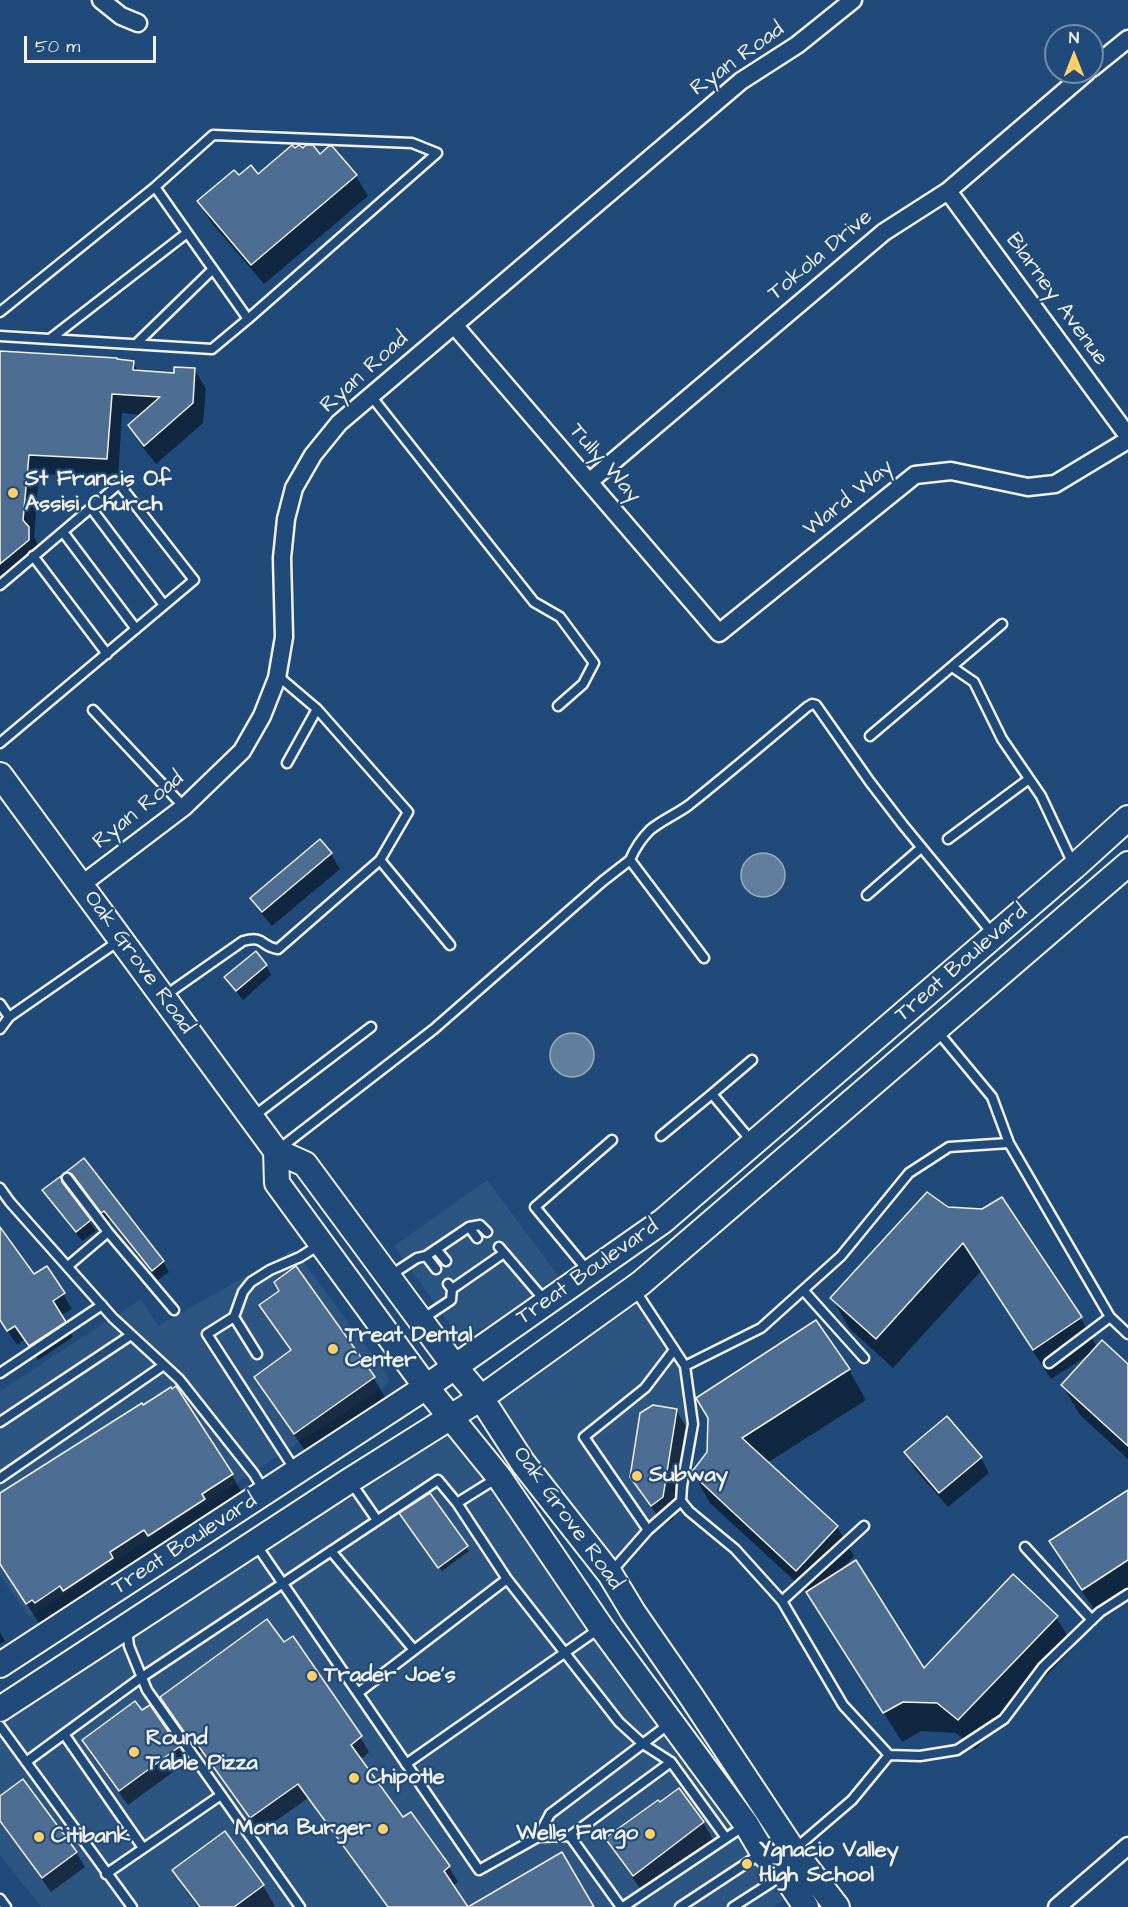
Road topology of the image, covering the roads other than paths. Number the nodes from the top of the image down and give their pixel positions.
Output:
1 (101, 0) edge
2 (853, 0) edge
3 (138, 23) dead end
4 (1128, 39) edge
5 (1104, 58) edge
6 (1073, 84) edge
7 (155, 187) junction
8 (948, 191) junction
9 (187, 233) junction
10 (213, 269) junction
11 (0, 312) edge
12 (249, 319) junction
13 (454, 326) junction
14 (0, 336) edge
15 (50, 339) junction
16 (136, 344) junction
17 (371, 396) junction
18 (1128, 438) edge
19 (589, 482) junction
20 (91, 508) junction
21 (63, 532) junction
22 (33, 556) junction
23 (0, 585) edge
24 (164, 605) junction
25 (1002, 624) dead end
26 (136, 629) junction
27 (719, 633) joint
28 (106, 654) junction
29 (952, 667) junction
30 (277, 676) junction
31 (558, 706) dead end
32 (317, 709) junction
33 (93, 710) dead end
34 (870, 736) dead end
35 (0, 743) edge
36 (287, 763) dead end
37 (0, 775) edge
38 (1029, 779) junction
39 (184, 807) junction
40 (1128, 818) edge
41 (948, 839) dead end
42 (921, 848) junction
43 (380, 860) junction
44 (630, 860) junction
45 (1128, 864) edge
46 (1074, 867) junction
47 (81, 885) junction
48 (867, 895) dead end
49 (994, 936) junction
50 (120, 940) junction
51 (450, 945) dead end
52 (704, 958) dead end
53 (162, 997) junction
54 (0, 1004) edge
55 (9, 1017) junction
56 (371, 1027) dead end
57 (0, 1029) edge
58 (935, 1029) junction
59 (752, 1060) dead end
60 (712, 1094) junction
61 (252, 1118) junction
62 (661, 1136) dead end
63 (612, 1140) dead end
64 (753, 1143) junction
65 (1009, 1143) junction
66 (276, 1151) junction
67 (67, 1178) dead end
68 (0, 1188) edge
69 (469, 1227) junction
70 (108, 1232) junction
71 (487, 1232) dead end
72 (477, 1238) dead end
73 (321, 1244) junction
74 (436, 1249) junction
75 (426, 1256) junction
76 (446, 1261) dead end
77 (68, 1266) junction
78 (436, 1269) dead end
79 (588, 1272) junction
80 (388, 1276) junction
81 (634, 1288) junction
82 (803, 1290) junction
83 (546, 1302) junction
84 (102, 1305) junction
85 (174, 1310) dead end
86 (234, 1317) junction
87 (1110, 1317) junction
88 (421, 1320) junction
89 (1128, 1334) edge
90 (131, 1335) junction
91 (674, 1350) junction
92 (257, 1354) dead end
93 (864, 1358) dead end
94 (1049, 1362) dead end
95 (164, 1365) junction
96 (685, 1366) junction
97 (455, 1367) junction
98 (0, 1373) edge
99 (426, 1387) junction
100 (480, 1398) junction
101 (451, 1416) junction
102 (0, 1422) edge
103 (296, 1472) junction
104 (499, 1477) junction
105 (0, 1478) edge
106 (350, 1481) junction
107 (265, 1493) junction
108 (681, 1501) junction
109 (457, 1503) junction
110 (377, 1520) junction
111 (864, 1526) dead end
112 (648, 1530) junction
113 (255, 1542) junction
114 (1025, 1547) dead end
115 (331, 1551) junction
116 (610, 1574) junction
117 (507, 1579) junction
118 (284, 1583) junction
119 (1128, 1594) edge
120 (782, 1600) junction
121 (1092, 1620) junction
122 (127, 1626) junction
123 (601, 1627) junction
124 (414, 1650) junction
125 (565, 1651) junction
126 (0, 1665) edge
127 (142, 1677) junction
128 (358, 1693) junction
129 (0, 1709) edge
130 (672, 1722) junction
131 (0, 1726) edge
132 (64, 1734) junction
133 (643, 1744) junction
134 (889, 1755) junction
135 (26, 1762) junction
136 (671, 1762) junction
137 (406, 1764) junction
138 (221, 1795) junction
139 (746, 1824) junction
140 (570, 1836) junction
141 (538, 1837) junction
142 (726, 1838) junction
143 (1128, 1846) edge
144 (143, 1848) junction
145 (782, 1858) junction
146 (106, 1874) junction
147 (0, 1899) edge
148 (6, 1907) edge
149 (132, 1907) edge
150 (300, 1907) edge
151 (622, 1907) edge
152 (680, 1907) edge
153 (733, 1907) edge
154 (806, 1907) edge
155 (837, 1907) edge
156 (1057, 1907) edge

1 - 3 street
2 - 13 street, Ryan Road
4 - 5 street
6 - 8 street, Tokola Drive
7 - 9 lane
7 - 11 lane
7 - 12 lane
8 - 18 street, Blarney Avenue
8 - 19 street, Tokola Drive
9 - 10 lane
9 - 15 lane
10 - 12 lane
10 - 16 lane
12 - 16 lane
13 - 17 street, Ryan Road
13 - 19 street, Tully Way
14 - 15 lane
15 - 16 lane
17 - 30 street, Ryan Road
17 - 31 lane
18 - 27 street, Ward Way
19 - 27 street, Tully Way
20 - 21 lane
20 - 24 lane
20 - 24 lane
21 - 22 lane
21 - 26 lane
22 - 23 lane
22 - 28 lane
24 - 26 lane
25 - 29 lane
26 - 28 lane
28 - 35 lane
29 - 34 lane
29 - 38 lane
30 - 32 lane
30 - 39 street, Ryan Road
32 - 36 lane
32 - 43 lane
33 - 39 lane
37 - 47 main road, Oak Grove Road
38 - 41 lane
38 - 46 lane
39 - 47 street, Ryan Road
40 - 46 main road, Treat Boulevard
42 - 44 lane
42 - 48 lane
42 - 49 lane
43 - 51 lane
43 - 53 lane
44 - 52 lane
44 - 66 lane
45 - 58 main road, Treat Boulevard
46 - 49 main road, Treat Boulevard
47 - 50 main road, Oak Grove Road
49 - 64 main road, Treat Boulevard
50 - 53 main road, Oak Grove Road
50 - 55 lane
53 - 61 main road, Oak Grove Road
54 - 55 lane
55 - 57 lane
56 - 61 lane
58 - 65 lane
58 - 81 main road, Treat Boulevard
59 - 60 lane
60 - 62 lane
60 - 64 lane
61 - 66 main road, Oak Grove Road
63 - 79 lane
64 - 79 main road, Treat Boulevard
65 - 82 lane
65 - 87 lane
66 - 73 main road, Oak Grove Road
66 - 80 main road, Oak Grove Road
67 - 70 lane
68 - 77 lane
69 - 71 lane
69 - 72 lane
69 - 74 lane
70 - 77 lane
70 - 85 lane
73 - 86 lane
73 - 99 main road, Oak Grove Road
74 - 75 lane
74 - 76 lane
75 - 78 lane
75 - 80 lane
77 - 84 lane
79 - 83 main road, Treat Boulevard
80 - 88 main road, Oak Grove Road
81 - 91 lane
81 - 100 main road, Treat Boulevard
82 - 93 lane
82 - 96 lane
83 - 88 lane
83 - 97 main road, Treat Boulevard
84 - 90 lane
84 - 98 lane
86 - 92 lane
86 - 103 lane
87 - 89 lane
87 - 94 lane
88 - 97 main road, Oak Grove Road
90 - 95 lane
90 - 102 lane
91 - 96 lane
91 - 112 lane
95 - 105 lane
95 - 107 lane
96 - 108 lane
97 - 99 main road, Treat Boulevard
97 - 100 main road, Oak Grove Road
99 - 101 main road, Oak Grove Road
99 - 103 main road, Treat Boulevard
100 - 101 main road, Treat Boulevard
100 - 116 main road, Oak Grove Road
101 - 104 main road, Oak Grove Road
101 - 106 main road, Treat Boulevard
103 - 107 main road, Treat Boulevard
104 - 109 lane
104 - 123 main road, Oak Grove Road
106 - 110 lane
106 - 113 main road, Treat Boulevard
107 - 126 main road, Treat Boulevard
108 - 112 lane
108 - 120 lane
109 - 110 lane
109 - 117 lane
110 - 115 lane
111 - 120 lane
112 - 116 lane
113 - 118 lane
113 - 122 main road, Treat Boulevard
114 - 121 lane
115 - 118 lane
115 - 124 lane
116 - 145 main road, Oak Grove Road
117 - 124 lane
117 - 125 lane
118 - 127 lane
118 - 128 lane
119 - 121 lane
120 - 134 lane
121 - 134 lane
122 - 127 lane
122 - 129 main road, Treat Boulevard
123 - 125 lane
123 - 130 main road, Oak Grove Road
124 - 128 lane
125 - 133 lane
125 - 137 lane
127 - 132 lane
127 - 138 lane
128 - 137 lane
130 - 133 lane
130 - 139 main road, Oak Grove Road
131 - 135 lane
132 - 135 lane
132 - 144 lane
133 - 136 lane
133 - 141 lane
134 - 145 lane
135 - 146 lane
136 - 140 lane
136 - 142 lane
137 - 141 lane
138 - 144 lane
138 - 150 lane
139 - 142 lane
139 - 145 main road, Oak Grove Road
140 - 141 lane
140 - 151 lane
142 - 151 lane
143 - 156 street
144 - 146 lane
145 - 152 lane
145 - 153 lane
145 - 154 main road, Oak Grove Road
145 - 155 main road, Oak Grove Road
146 - 149 lane
147 - 148 lane

